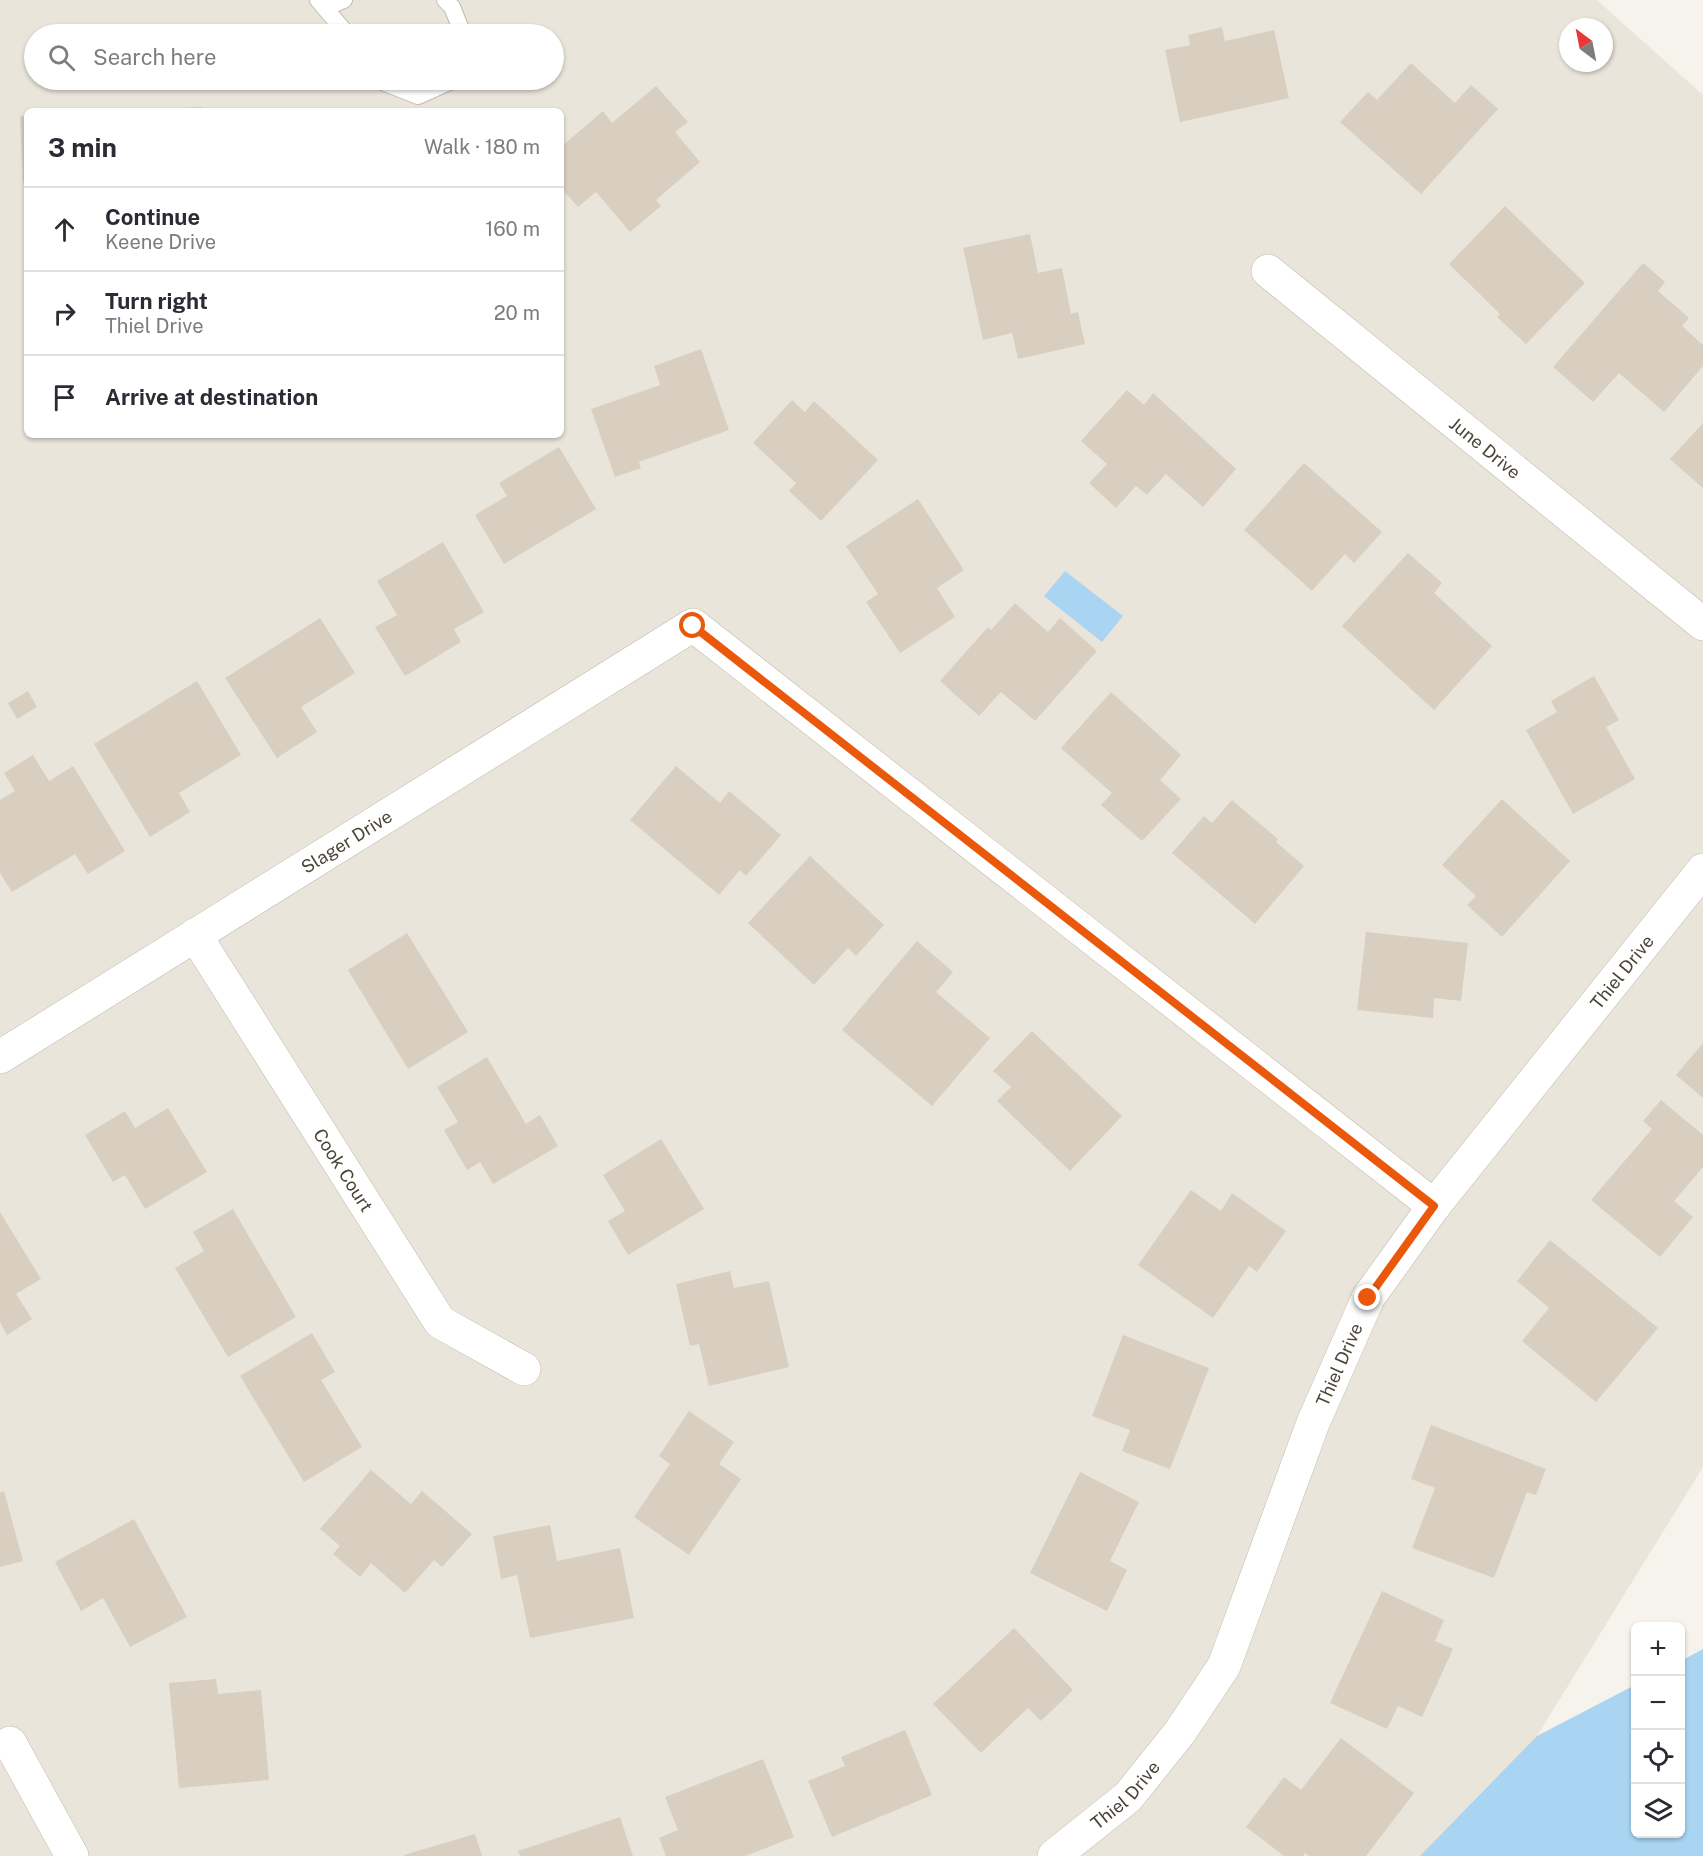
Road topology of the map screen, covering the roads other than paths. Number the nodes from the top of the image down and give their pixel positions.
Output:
1 (344, 0) edge
2 (445, 0) edge
3 (322, 4) edge
4 (339, 24) edge
5 (459, 24) edge
6 (403, 90) edge
7 (432, 90) edge
8 (1268, 271) dead end
9 (1703, 624) edge
10 (1703, 870) edge
11 (195, 935) junction
12 (0, 1057) edge
13 (1434, 1206) junction
14 (524, 1369) dead end
15 (10, 1743) dead end
16 (72, 1856) edge
17 (1054, 1856) edge

1 - 3 lane
2 - 5 lane
3 - 4 lane
6 - 7 lane
8 - 9 street, June Drive
10 - 13 street, Thiel Drive
11 - 12 street, Slager Drive
11 - 13 street, Slager Drive
11 - 14 street, Cook Court
13 - 17 street, Thiel Drive
15 - 16 street

